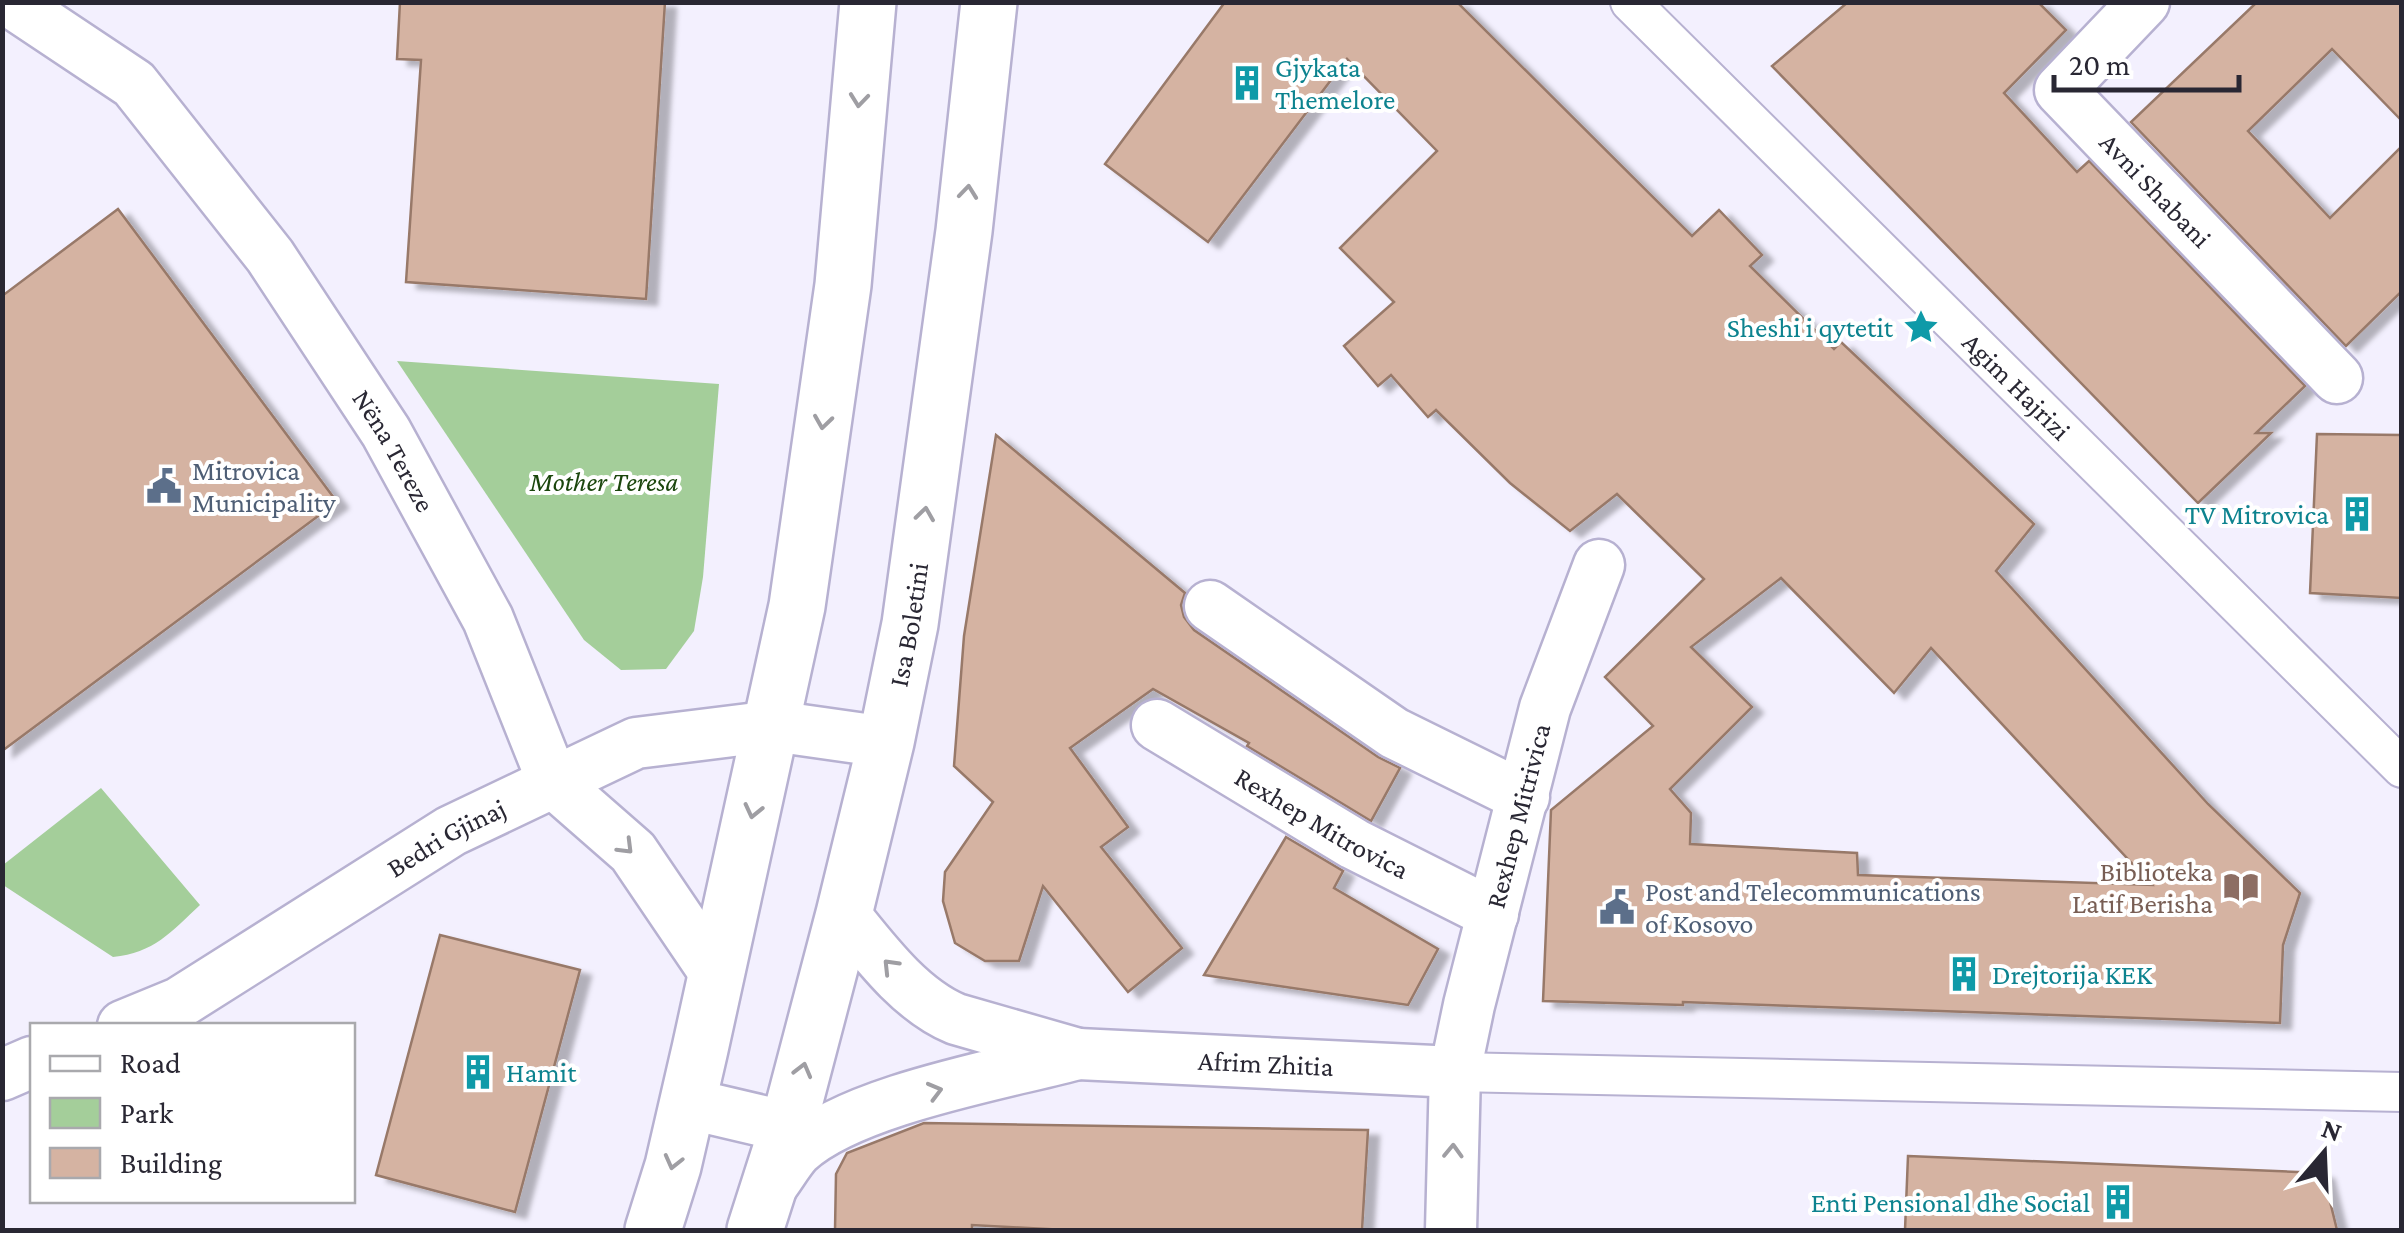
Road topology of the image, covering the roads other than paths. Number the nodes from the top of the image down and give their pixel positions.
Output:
1 (11, 2) edge
2 (868, 2) edge
3 (990, 2) edge
4 (1630, 2) edge
5 (2144, 2) edge
6 (2337, 378) dead end
7 (1599, 565) dead end
8 (1210, 606) dead end
9 (1156, 725) dead end
10 (773, 726) junction
11 (886, 742) junction
12 (2402, 768) edge
13 (553, 782) junction
14 (1524, 797) junction
15 (844, 914) junction
16 (1493, 914) junction
17 (715, 973) junction
18 (130, 1023) edge
19 (1078, 1054) junction
20 (30, 1063) edge
21 (1456, 1072) junction
22 (2, 1075) edge
23 (2402, 1092) edge
24 (686, 1102) junction
25 (788, 1127) junction
26 (761, 1212) edge
27 (653, 1230) edge
28 (1451, 1230) edge

1 - 13 street, Nëna Tereze
2 -> 10 street
11 -> 3 street, Isa Boletini
4 - 12 street, Agim Hajrizi
5 - 6 street, Avni Shabani
7 - 14 street, Rexhep Mitrivica
8 - 14 street
9 - 16 street, Rexhep Mitrovica
10 - 11 street
10 - 13 street
10 -> 17 street
11 - 15 street, Isa Boletini
13 -> 17 street
13 - 18 street, Bedri Gjinaj
14 - 16 street, Rexhep Mitrivica
19 -> 15 street, Afrim Zhitia
25 -> 15 street, Isa Boletini
16 - 21 street, Rexhep Mitrivica
17 - 24 street
19 - 21 street, Afrim Zhitia
26 -> 19 street, Afrim Zhitia
20 - 22 street
21 - 23 street
28 -> 21 street, Rexhep Mitrivica
24 - 25 street
24 -> 27 street
25 - 26 street, Isa Boletini

